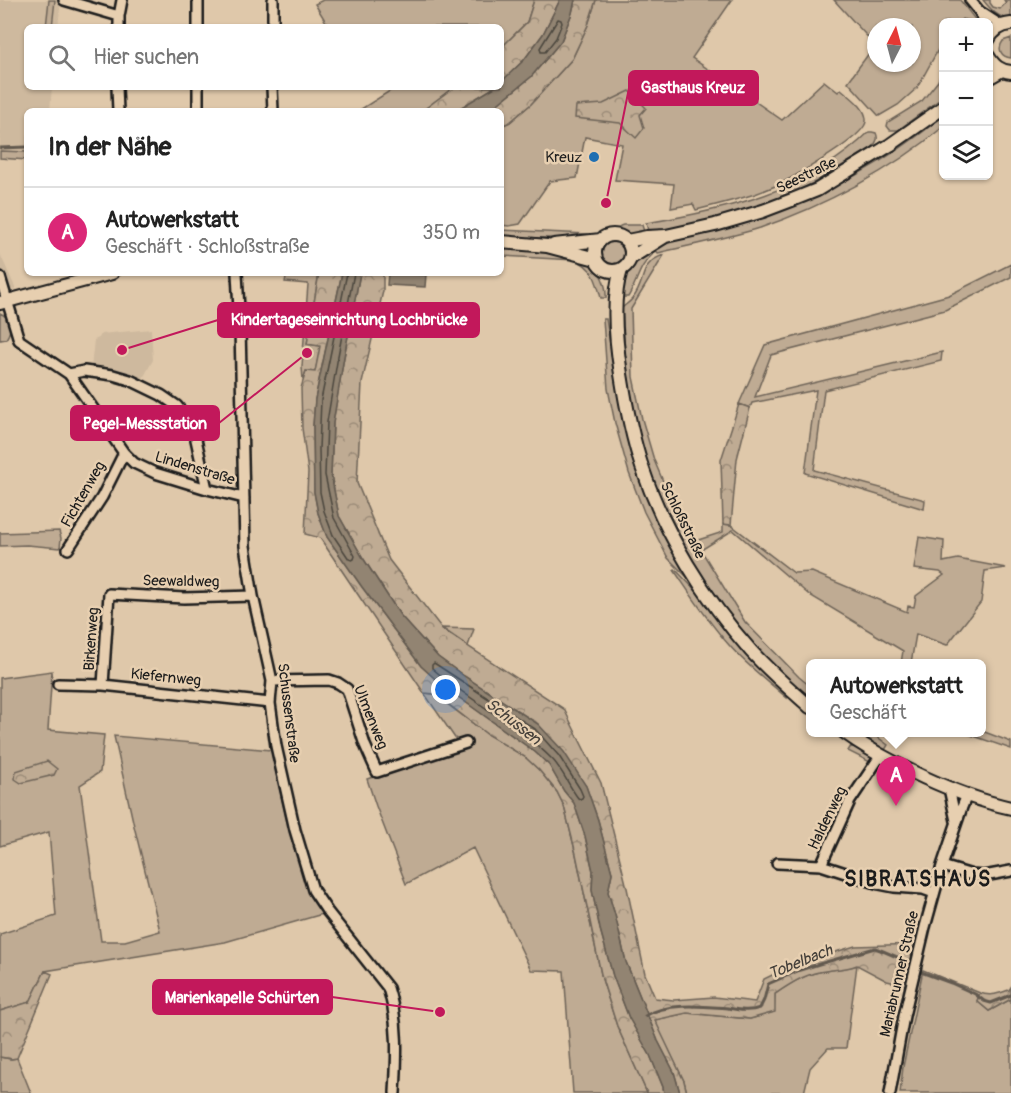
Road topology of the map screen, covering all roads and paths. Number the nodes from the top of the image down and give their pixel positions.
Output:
1 (64, 0) edge
2 (122, 0) edge
3 (198, 0) edge
4 (273, 0) edge
5 (970, 0) edge
6 (979, 11) junction
7 (118, 16) junction
8 (983, 18) edge
9 (119, 24) edge
10 (198, 24) edge
11 (273, 24) edge
12 (1007, 25) edge
13 (993, 32) edge
14 (993, 63) edge
15 (1007, 71) edge
16 (117, 90) edge
17 (198, 90) edge
18 (272, 90) edge
19 (118, 108) edge
20 (198, 108) edge
21 (273, 108) edge
22 (939, 111) edge
23 (666, 236) junction
24 (601, 240) junction
25 (627, 241) junction
26 (504, 242) edge
27 (547, 246) junction
28 (632, 257) junction
29 (596, 259) junction
30 (604, 270) junction
31 (621, 270) junction
32 (101, 276) edge
33 (237, 276) edge
34 (0, 277) edge
35 (4, 302) edge
36 (615, 304) junction
37 (69, 374) junction
38 (124, 453) junction
39 (207, 489) junction
40 (244, 498) junction
41 (68, 549) dead end
42 (108, 594) joint
43 (253, 596) junction
44 (272, 681) junction
45 (58, 684) dead end
46 (103, 685) junction
47 (270, 703) junction
48 (806, 703) edge
49 (852, 737) edge
50 (466, 743) dead end
51 (881, 755) junction
52 (949, 788) junction
53 (967, 795) junction
54 (1011, 808) edge
55 (957, 823) junction
56 (777, 863) dead end
57 (821, 865) junction
58 (942, 866) junction
59 (1011, 871) edge
60 (934, 893) junction
61 (395, 1093) edge
62 (890, 1093) edge

1 - 7 street
2 - 7 street
3 - 10 street
4 - 11 street
5 - 6 street
6 - 8 street
6 - 12 street
7 - 9 street
12 - 13 main road
14 - 15 main road
16 - 19 street
17 - 20 street
18 - 21 street
22 - 23 main road, Seestraße
23 - 25 main road, Seestraße
23 - 28 main road, Seestraße
24 - 25 main road
24 - 27 main road
24 - 29 main road
25 - 28 main road
26 - 27 main road
27 - 29 main road
28 - 31 main road
29 - 30 main road
30 - 31 main road
30 - 36 main road, Schloßstraße
31 - 36 main road, Schloßstraße
32 - 35 main road
33 - 40 street, Schussenstraße
34 - 35 street, Lindenstraße
35 - 37 street, Lindenstraße
36 - 48 main road, Schloßstraße
37 - 38 street, Lindenstraße
37 - 39 street
38 - 39 street, Lindenstraße
38 - 41 street, Fichtenweg
39 - 40 street, Lindenstraße
40 - 43 street, Schussenstraße
42 - 43 street, Seewaldweg
42 - 46 street, Birkenweg
43 - 44 street, Schussenstraße
44 - 47 street, Schussenstraße
44 - 50 street, Ulmenweg
45 - 46 street, Kiefernweg
46 - 47 street, Kiefernweg
47 - 61 street, Schussenstraße
49 - 51 main road
51 - 52 main road
51 - 57 street, Haldenweg
52 - 53 main road
52 - 55 street
53 - 54 main road
53 - 55 street, Mariabrunner Straße
55 - 58 street, Mariabrunner Straße
56 - 57 street
57 - 60 street
58 - 59 street
58 - 60 street, Mariabrunner Straße
60 - 62 street, Mariabrunner Straße

